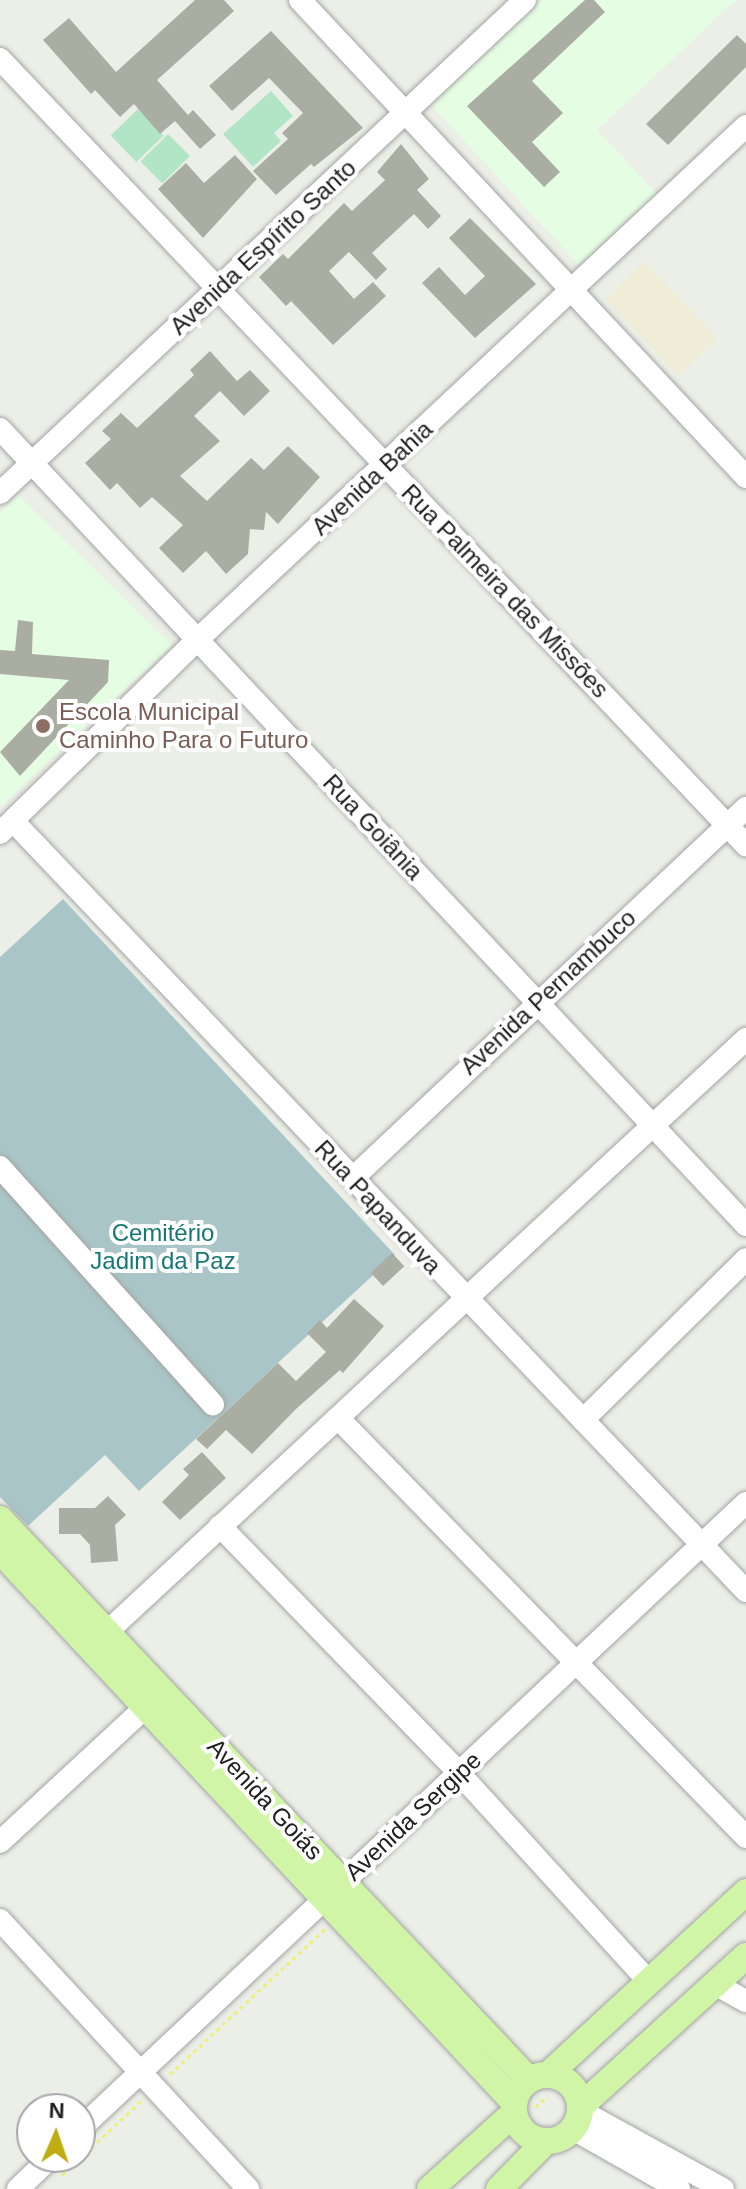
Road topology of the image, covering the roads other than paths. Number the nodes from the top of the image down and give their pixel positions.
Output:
1 (300, 0) edge
2 (525, 0) edge
3 (0, 59) edge
4 (406, 113) junction
5 (746, 126) edge
6 (217, 292) junction
7 (572, 294) junction
8 (0, 429) edge
9 (31, 462) junction
10 (385, 466) junction
11 (746, 477) edge
12 (0, 493) edge
13 (197, 640) junction
14 (746, 808) edge
15 (727, 825) junction
16 (6, 827) edge
17 (746, 845) edge
18 (536, 1001) junction
19 (746, 1039) edge
20 (651, 1126) junction
21 (0, 1167) edge
22 (353, 1178) junction
23 (746, 1225) edge
24 (746, 1259) edge
25 (465, 1300) junction
26 (213, 1404) dead end
27 (338, 1418) junction
28 (583, 1420) junction
29 (746, 1503) edge
30 (0, 1519) edge
31 (220, 1526) junction
32 (702, 1544) junction
33 (0, 1551) edge
34 (746, 1591) edge
35 (107, 1632) junction
36 (578, 1663) junction
37 (146, 1707) junction
38 (459, 1773) junction
39 (746, 1837) edge
40 (0, 1842) edge
41 (746, 1892) edge
42 (336, 1899) junction
43 (0, 1920) edge
44 (746, 1956) edge
45 (649, 1982) junction
46 (715, 1984) junction
47 (746, 2001) edge
48 (540, 2077) junction
49 (149, 2078) junction
50 (514, 2107) junction
51 (578, 2115) junction
52 (96, 2117) edge
53 (546, 2141) junction
54 (35, 2173) edge
55 (19, 2189) edge
56 (248, 2189) edge
57 (430, 2189) edge
58 (499, 2189) edge
59 (679, 2189) edge
60 (723, 2189) edge

1 - 4 street
2 - 4 street, Avenida Espírito Santo
3 - 6 street, Rua Palmeira das Missões
4 - 6 street, Avenida Espírito Santo
4 - 7 street
5 - 7 street, Avenida Bahia
6 - 9 street, Avenida Espírito Santo
6 - 10 street, Rua Palmeira das Missões
7 - 10 street, Avenida Bahia
7 - 11 street
8 - 9 street, Rua Goiânia
9 - 12 street, Avenida Espírito Santo
9 - 13 street, Rua Goiânia
10 - 13 street, Avenida Bahia
10 - 15 street, Rua Palmeira das Missões
13 - 16 street, Avenida Bahia
13 - 18 street, Rua Goiânia
14 - 15 street, Avenida Pernambuco
15 - 17 street, Rua Palmeira das Missões
15 - 18 street, Avenida Pernambuco
16 - 22 street, Rua Papanduva
18 - 20 street, Rua Goiânia
18 - 22 street, Avenida Pernambuco
19 - 20 street
20 - 23 street, Rua Goiânia
20 - 25 street
21 - 26 street
22 - 25 street, Rua Papanduva
24 - 28 street
25 - 27 street
25 - 28 street, Rua Papanduva
27 - 31 street
27 - 36 street
28 - 32 street, Rua Papanduva
29 - 32 street, Avenida Sergipe
30 - 35 main road, Avenida Goiás
31 - 35 street
31 - 38 street
32 - 34 street, Rua Papanduva
32 - 36 street, Avenida Sergipe
33 - 37 main road, Avenida Goiás
35 - 42 main road, Avenida Goiás
36 - 38 street, Avenida Sergipe
36 - 39 street
37 - 40 street
37 - 42 main road, Avenida Goiás
38 - 42 street, Avenida Sergipe
38 - 45 street
41 - 45 main road
42 - 48 main road, Avenida Goiás
42 - 49 street, Avenida Sergipe
42 - 50 main road, Avenida Goiás
43 - 49 street
44 - 46 main road
45 - 48 main road
46 - 47 street
46 - 51 main road
48 - 50 main road
48 - 51 main road
49 - 52 street, Avenida Sergipe
49 - 56 street
50 - 53 main road
50 - 57 main road
51 - 53 main road
51 - 59 street
51 - 60 street
53 - 58 main road
54 - 55 street

